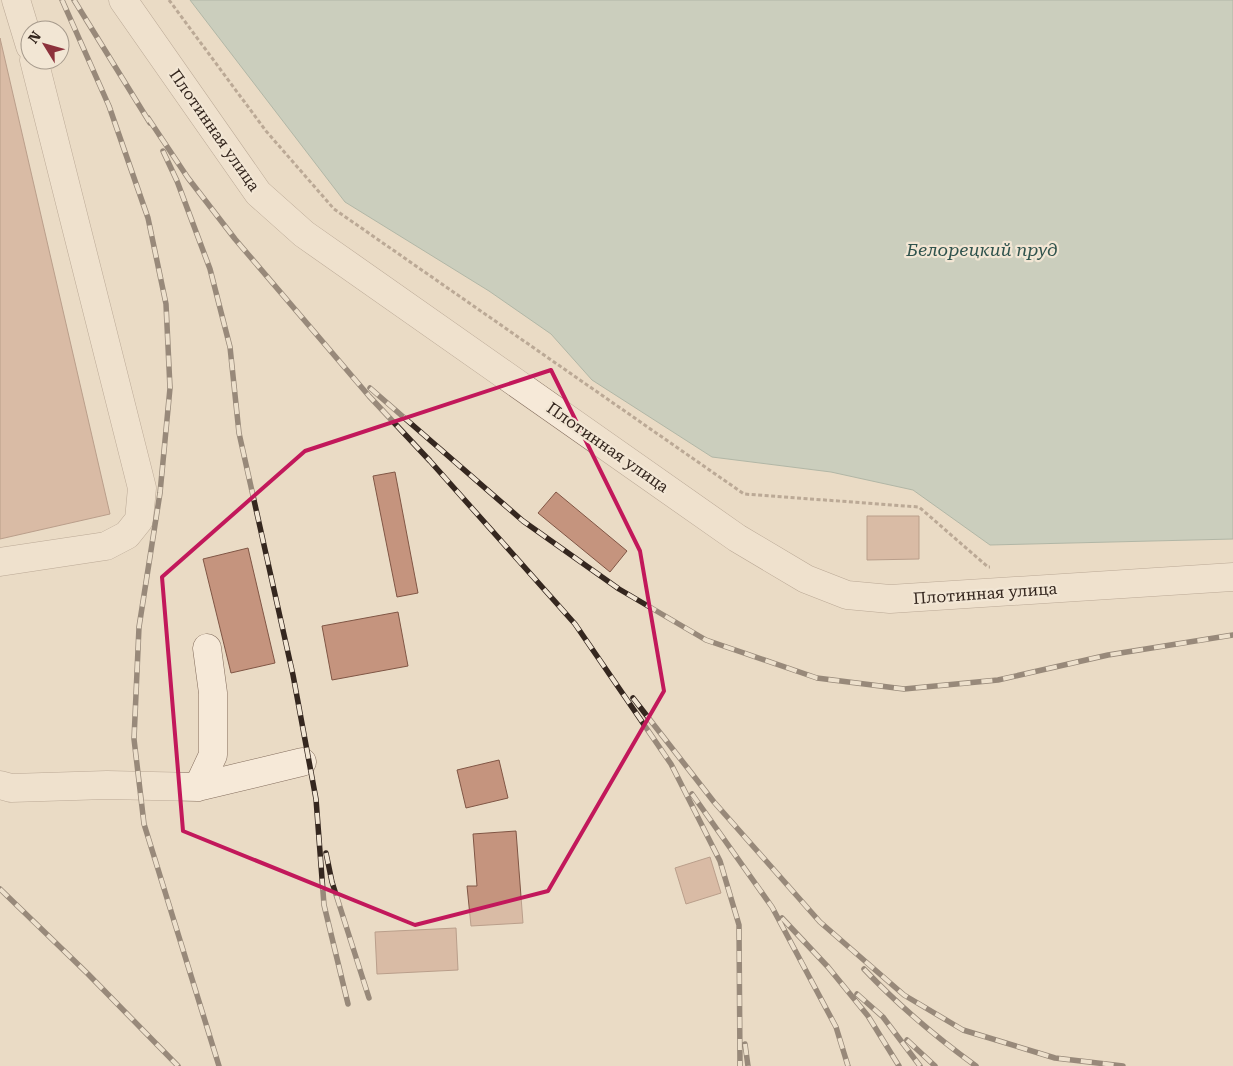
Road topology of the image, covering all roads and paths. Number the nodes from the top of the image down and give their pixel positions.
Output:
1 (16, 0) edge
2 (124, 0) edge
3 (169, 0) edge
4 (22, 20) edge
5 (37, 70) edge
6 (0, 562) edge
7 (998, 566) dead end
8 (1233, 577) edge
9 (207, 648) dead end
10 (302, 762) dead end
11 (0, 785) edge
12 (198, 787) junction

1 - 4 street
2 - 8 street, Плотинная улица
3 - 7 path
5 - 6 street
9 - 12 street
10 - 12 street
11 - 12 street

